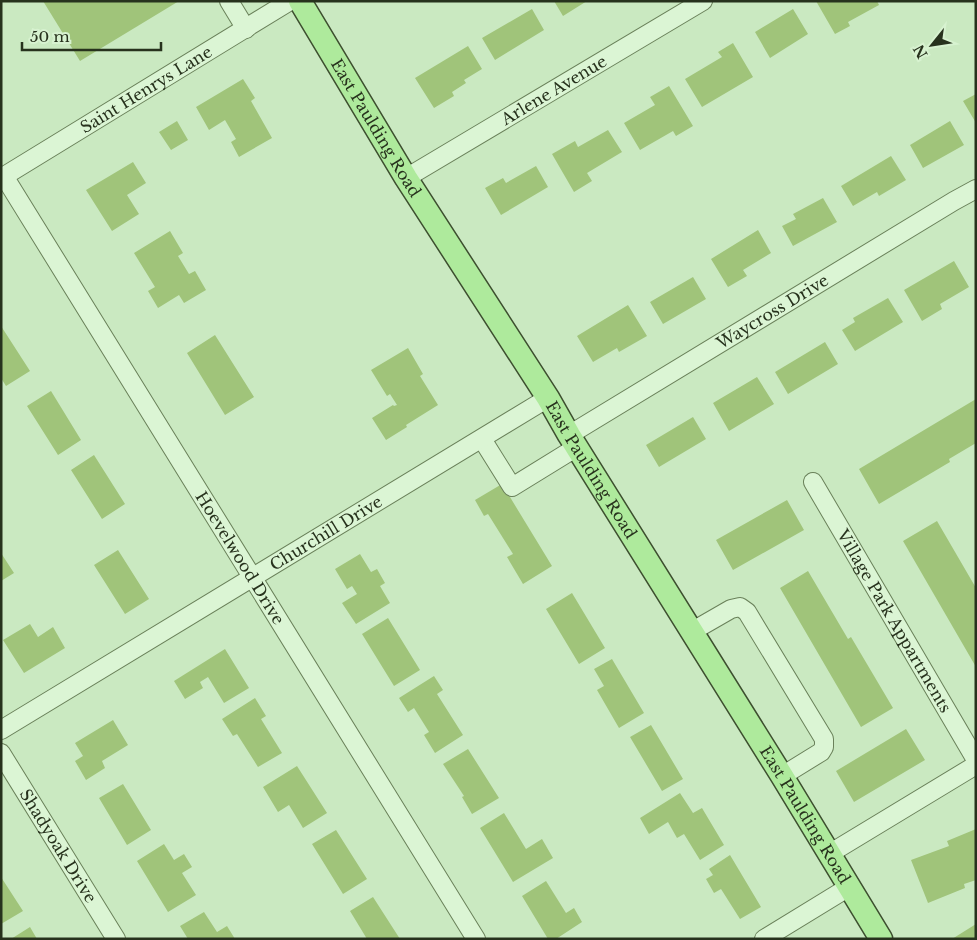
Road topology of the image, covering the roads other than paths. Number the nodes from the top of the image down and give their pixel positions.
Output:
1 (229, 1) edge
2 (290, 1) edge
3 (300, 1) edge
4 (703, 1) edge
5 (246, 29) junction
6 (3, 177) edge
7 (406, 178) junction
8 (976, 189) edge
9 (548, 398) junction
10 (482, 439) junction
11 (573, 441) junction
12 (813, 482) dead end
13 (254, 578) junction
14 (691, 632) junction
15 (1, 730) edge
16 (1, 753) edge
17 (976, 760) edge
18 (976, 765) edge
19 (782, 776) junction
20 (829, 854) junction
21 (850, 887) junction
22 (116, 939) edge
23 (476, 939) edge
24 (764, 939) edge
25 (881, 939) edge

1 - 5 street
2 - 5 street, Saint Henrys Lane
3 - 7 main road, East Paulding Road
4 - 7 street, Arlene Avenue
5 - 6 street, Saint Henrys Lane
6 - 13 street, Hoevelwood Drive
7 - 9 main road, East Paulding Road
8 - 11 street, Waycross Drive
9 - 10 street, Churchill Drive
9 - 11 main road, East Paulding Road
10 - 11 street, Waycross Drive
10 - 13 street, Churchill Drive
11 - 14 main road, East Paulding Road
12 - 17 street, Village Park Appartments
13 - 15 street, Churchill Drive
13 - 23 street, Hoevelwood Drive
14 - 19 main road, East Paulding Road
14 - 19 street
16 - 22 street, Shadyoak Drive
18 - 20 street
19 - 20 main road, East Paulding Road
20 - 21 main road, East Paulding Road
21 - 24 street
21 - 25 main road, East Paulding Road

